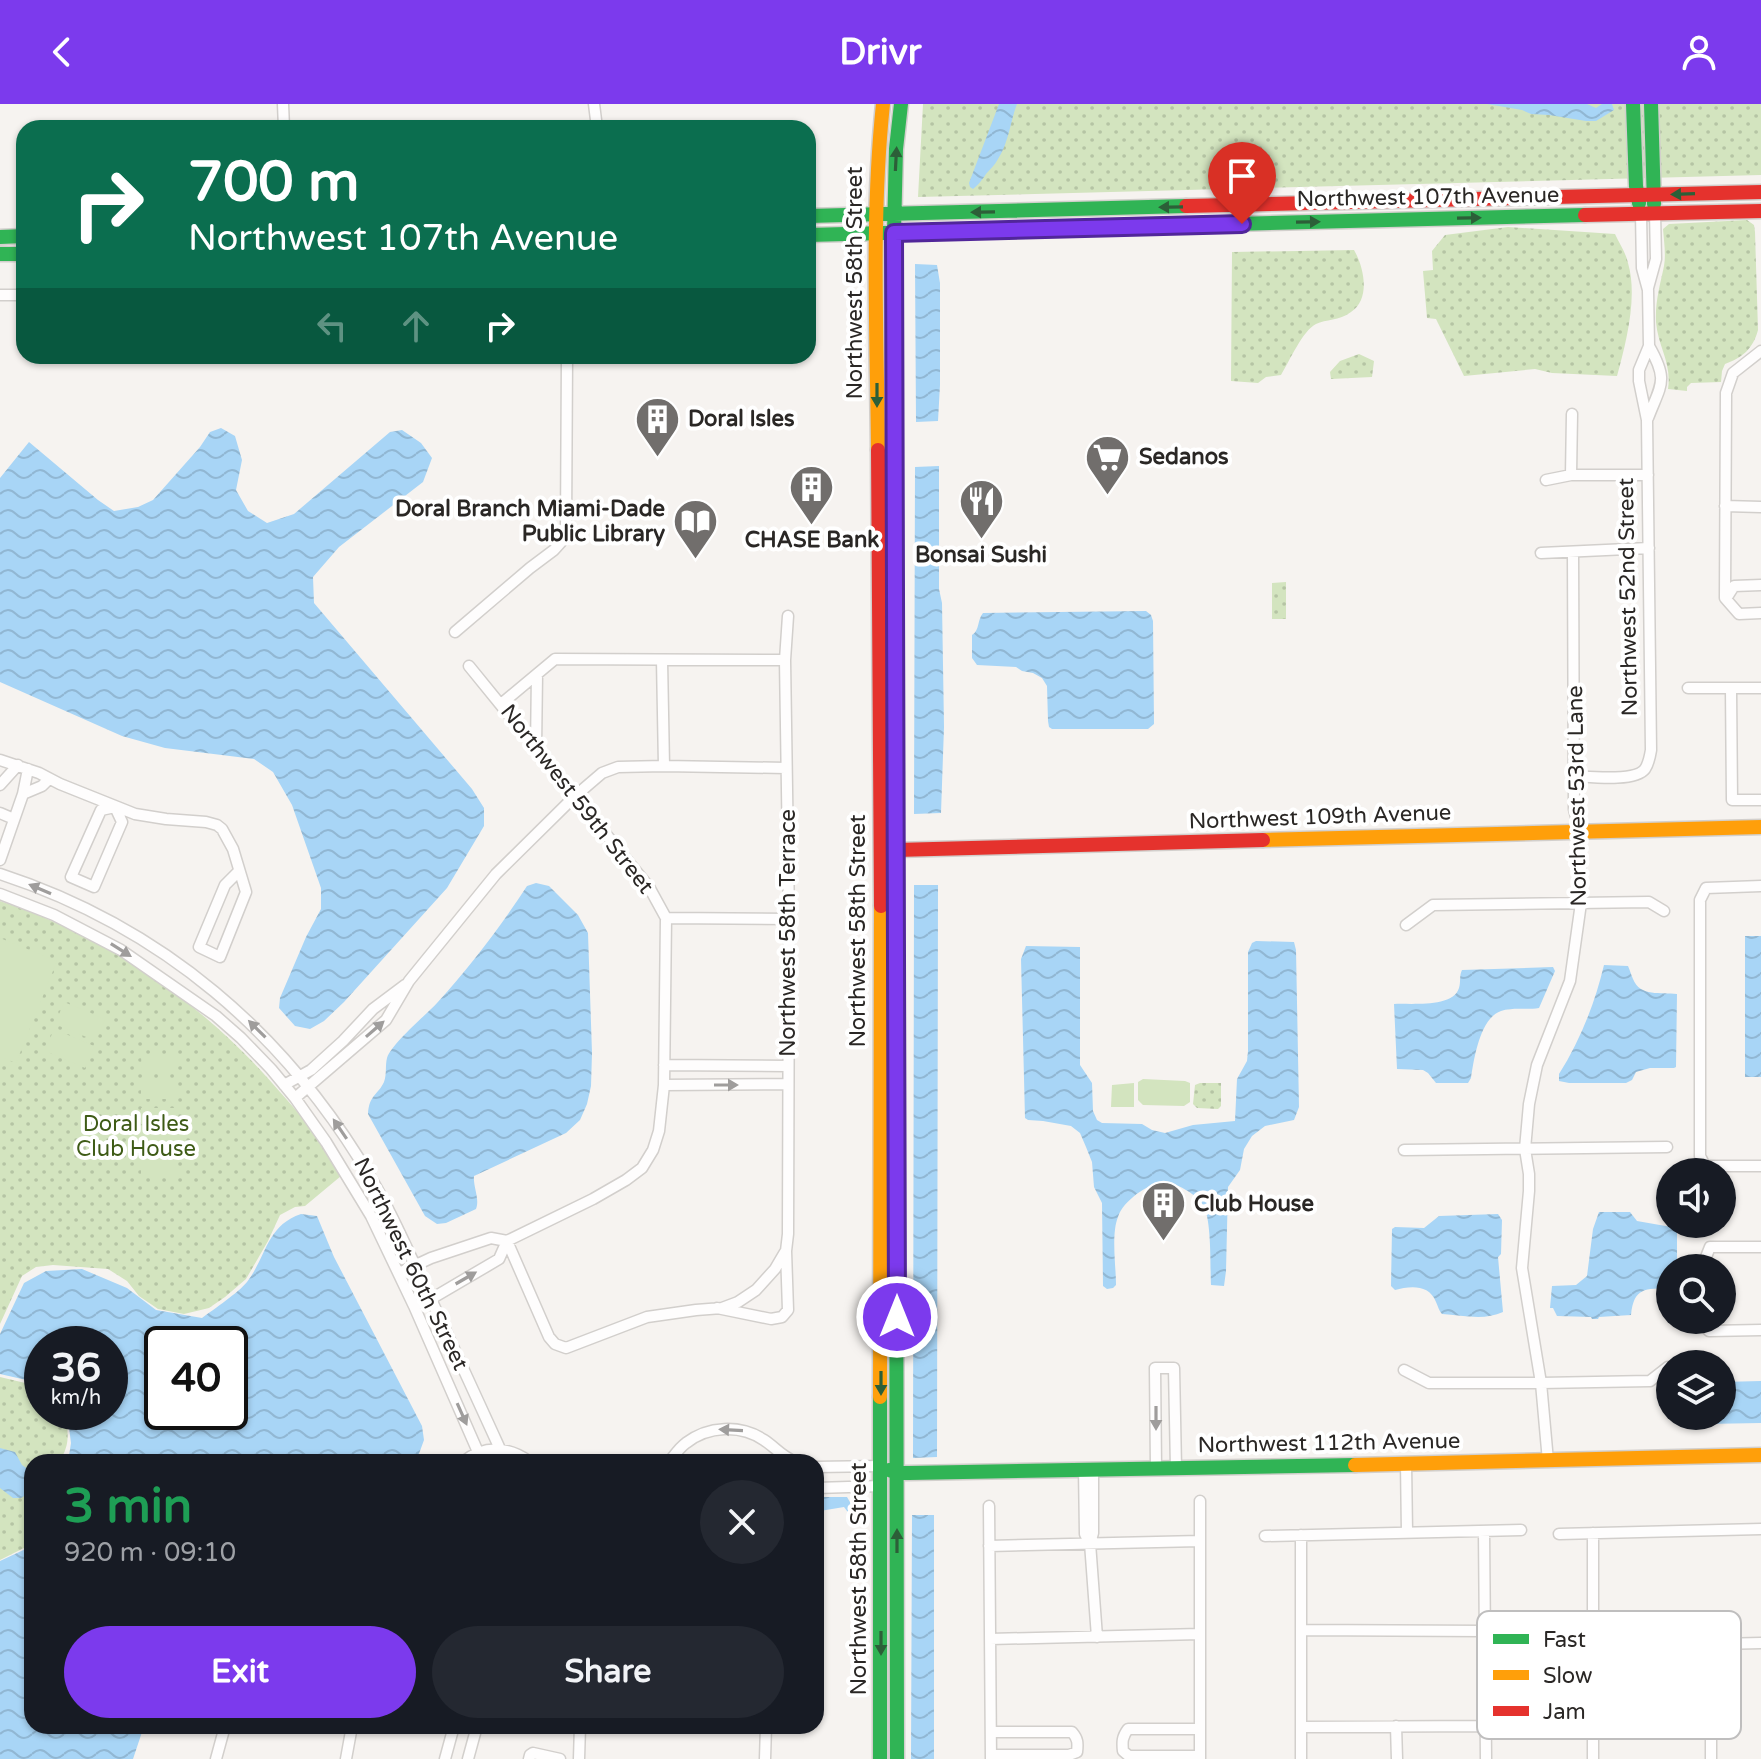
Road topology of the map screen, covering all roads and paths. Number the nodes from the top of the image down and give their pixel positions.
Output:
1 (883, 104) edge
2 (901, 104) edge
3 (1633, 104) edge
4 (1651, 104) edge
5 (1761, 192) edge
6 (1638, 195) junction
7 (1653, 195) junction
8 (1761, 211) edge
9 (894, 214) junction
10 (1648, 214) junction
11 (876, 215) junction
12 (816, 216) edge
13 (876, 233) junction
14 (894, 233) junction
15 (816, 235) edge
16 (1649, 346) junction
17 (1761, 351) edge
18 (567, 364) edge
19 (1640, 389) junction
20 (1659, 390) junction
21 (1572, 414) dead end
22 (1647, 420) junction
23 (1571, 475) junction
24 (1648, 475) junction
25 (1546, 480) dead end
26 (1725, 506) junction
27 (1761, 507) edge
28 (1649, 548) junction
29 (1541, 553) dead end
30 (1573, 553) junction
31 (1761, 585) edge
32 (1725, 598) junction
33 (1761, 613) edge
34 (788, 616) dead end
35 (455, 632) dead end
36 (662, 660) junction
37 (785, 660) junction
38 (469, 666) dead end
39 (537, 674) junction
40 (1688, 688) dead end
41 (1761, 688) edge
42 (1731, 689) junction
43 (501, 704) junction
44 (536, 748) junction
45 (0, 760) edge
46 (664, 766) junction
47 (23, 767) junction
48 (786, 768) junction
49 (1575, 776) junction
50 (49, 779) junction
51 (0, 785) edge
52 (23, 794) junction
53 (574, 797) junction
54 (1761, 800) edge
55 (115, 807) junction
56 (0, 813) edge
57 (14, 819) junction
58 (1761, 827) edge
59 (1580, 832) junction
60 (881, 850) junction
61 (896, 850) junction
62 (0, 860) edge
63 (239, 871) junction
64 (0, 874) edge
65 (1761, 886) edge
66 (0, 894) edge
67 (1581, 903) junction
68 (1664, 911) dead end
69 (666, 918) junction
70 (789, 919) junction
71 (1406, 925) dead end
72 (409, 981) junction
73 (664, 1065) junction
74 (788, 1066) junction
75 (300, 1076) junction
76 (788, 1084) junction
77 (284, 1085) junction
78 (664, 1085) junction
79 (309, 1087) junction
80 (295, 1098) junction
81 (1667, 1147) dead end
82 (1525, 1149) junction
83 (1404, 1150) dead end
84 (1761, 1166) edge
85 (507, 1241) junction
86 (1761, 1247) edge
87 (786, 1251) junction
88 (1707, 1254) edge
89 (415, 1265) junction
90 (399, 1273) junction
91 (431, 1299) junction
92 (414, 1306) junction
93 (717, 1308) junction
94 (1736, 1330) edge
95 (1761, 1330) edge
96 (1404, 1370) dead end
97 (1656, 1376) edge
98 (1541, 1383) junction
99 (500, 1449) junction
100 (478, 1452) junction
101 (475, 1454) edge
102 (515, 1454) edge
103 (676, 1454) edge
104 (773, 1454) edge
105 (1761, 1455) edge
106 (1548, 1461) junction
107 (1406, 1463) junction
108 (881, 1466) junction
109 (824, 1467) edge
110 (1156, 1468) junction
111 (1176, 1468) junction
112 (1088, 1469) junction
113 (897, 1473) junction
114 (881, 1486) junction
115 (824, 1488) edge
116 (1200, 1501) dead end
117 (989, 1506) dead end
118 (1761, 1529) edge
119 (1521, 1530) dead end
120 (1484, 1531) junction
121 (1407, 1532) junction
122 (1593, 1533) junction
123 (1559, 1534) dead end
124 (1301, 1535) junction
125 (1265, 1536) dead end
126 (1200, 1541) junction
127 (1090, 1543) junction
128 (989, 1546) junction
129 (1485, 1611) edge
130 (1593, 1611) edge
131 (1301, 1630) junction
132 (1477, 1631) edge
133 (1200, 1634) junction
134 (1097, 1637) junction
135 (990, 1639) junction
136 (1761, 1643) edge
137 (1741, 1644) edge
138 (1396, 1726) junction
139 (1477, 1726) edge
140 (1301, 1727) junction
141 (1200, 1729) junction
142 (991, 1732) junction
143 (222, 1734) edge
144 (351, 1734) edge
145 (452, 1734) edge
146 (475, 1734) edge
147 (580, 1734) edge
148 (766, 1734) edge
149 (991, 1757) edge
150 (1200, 1757) edge
151 (216, 1759) edge
152 (346, 1759) edge
153 (445, 1759) edge
154 (468, 1759) edge
155 (529, 1759) edge
156 (560, 1759) edge
157 (579, 1759) edge
158 (765, 1759) edge
159 (880, 1759) edge
160 (897, 1759) edge
161 (1301, 1759) edge
162 (1397, 1759) edge

1 - 11 street, Northwest 58th Street
9 -> 2 street, Northwest 58th Street
3 - 6 street, Northwest 52nd Street
4 - 7 street, Northwest 52nd Street
5 -> 7 street, Northwest 107th Avenue
6 - 7 street, Northwest 107th Avenue
6 -> 9 street, Northwest 107th Avenue
6 - 10 street, Northwest 52nd Street
7 - 10 street, Northwest 52nd Street
8 - 10 street, Northwest 107th Avenue
9 - 11 street, Northwest 107th Avenue
9 - 14 street, Northwest 58th Street
14 -> 10 street, Northwest 107th Avenue
10 - 16 street, Northwest 52nd Street
11 - 12 street, Northwest 107th Avenue
11 - 13 street, Northwest 58th Street
13 - 14 street, Northwest 107th Avenue
13 - 15 street, Northwest 107th Avenue
13 -> 60 street, Northwest 58th Street
14 - 61 street, Northwest 58th Street
16 - 19 street, Northwest 52nd Street
16 - 20 street, Northwest 52nd Street
17 - 26 street
18 - 35 street
19 - 20 street
19 - 22 street, Northwest 52nd Street
20 - 22 street, Northwest 52nd Street
21 - 23 street
22 - 24 street, Northwest 52nd Street
23 - 24 street
23 - 25 street
24 - 28 street, Northwest 52nd Street
26 - 27 street
26 - 32 street
28 - 30 street
28 - 49 street, Northwest 52nd Street
29 - 30 street
30 - 49 street, Northwest 53rd Lane
31 - 32 street
32 - 33 street
34 - 37 street, Northwest 58th Terrace
36 - 37 street
36 - 39 street
36 - 46 street
37 - 48 street, Northwest 58th Terrace
38 - 43 street, Northwest 59th Street
39 - 43 street
39 - 44 street
40 - 42 street
41 - 42 street
42 - 54 street
43 - 44 street, Northwest 59th Street
44 - 53 street, Northwest 59th Street
45 - 47 street
46 - 48 street
46 - 53 street
47 - 50 street
47 - 51 street
47 - 52 street
48 - 70 street, Northwest 58th Terrace
49 - 59 street, Northwest 53rd Lane
50 - 52 street
50 - 55 street
52 - 57 street
53 - 69 street, Northwest 59th Street
53 - 72 street
55 - 55 street
55 - 63 street
56 - 57 street
57 - 62 street
58 - 59 street, Northwest 109th Avenue
59 - 61 street, Northwest 109th Avenue
59 - 67 street, Northwest 53rd Lane
60 - 61 street, Northwest 109th Avenue
60 -> 108 street, Northwest 58th Street
61 - 113 street, Northwest 58th Street
63 - 63 street
75 -> 64 street, Northwest 60th Street
65 - 84 street
66 -> 77 street, Northwest 60th Street
67 - 68 street
67 - 71 street
67 - 82 street, Northwest 53rd Lane
69 - 70 street
69 - 73 street, Northwest 59th Street
70 - 74 street, Northwest 58th Terrace
72 - 75 street
79 -> 72 street
73 - 74 street
73 - 78 street, Northwest 59th Street
74 - 76 street, Northwest 58th Terrace
75 - 77 street
75 - 79 street, Northwest 60th Street
78 -> 76 street
76 - 87 street, Northwest 58th Terrace
77 - 80 street, Northwest 60th Street
78 - 85 street, Northwest 59th Street
79 - 80 street
89 -> 79 street, Northwest 60th Street
80 - 90 street, Northwest 60th Street
81 - 82 street
82 - 83 street
82 - 98 street, Northwest 53rd Lane
85 - 89 street
91 -> 85 street
85 - 93 street
86 - 88 street
87 - 93 street
87 - 93 street, Northwest 58th Terrace
89 - 90 street
89 - 91 street, Northwest 60th Street
90 - 92 street, Northwest 60th Street
91 - 92 street
91 - 99 street, Northwest 60th Street
92 -> 100 street, Northwest 60th Street
94 - 95 street
96 - 98 street
97 - 98 street
98 - 106 street, Northwest 53rd Lane
99 - 100 street
99 - 102 street
100 - 101 street
104 -> 103 street
105 - 106 street, Northwest 112th Avenue
106 - 107 street, Northwest 112th Avenue
107 - 111 street, Northwest 112th Avenue
107 - 121 street
108 - 109 street, Northwest 112th Avenue
108 - 113 street, Northwest 112th Avenue
108 - 114 street, Northwest 58th Street
110 - 111 street, Northwest 112th Avenue
111 -> 110 street
110 - 112 street, Northwest 112th Avenue
112 - 113 street, Northwest 112th Avenue
112 - 127 street
113 - 114 street
160 -> 113 street, Northwest 58th Street
114 - 115 street
114 -> 159 street, Northwest 58th Street
116 - 126 street
117 - 128 street
118 - 122 street
119 - 120 street
120 - 121 street
120 - 129 street
121 - 124 street
122 - 123 street
122 - 130 street
124 - 125 street
124 - 131 street
126 - 127 street
126 - 133 street
127 - 128 street
127 - 134 street
128 - 135 street
131 - 132 street
131 - 140 street
133 - 134 street
133 - 141 street
134 - 135 street
135 - 142 street
136 - 137 street
138 - 139 street
138 - 140 street
138 - 162 street
140 - 161 street
141 - 150 street
141 - 150 street
142 - 149 street
142 - 149 street
143 - 151 street
144 - 152 street
145 - 153 street
146 - 154 street
147 - 157 street
148 - 158 street
155 - 156 street

